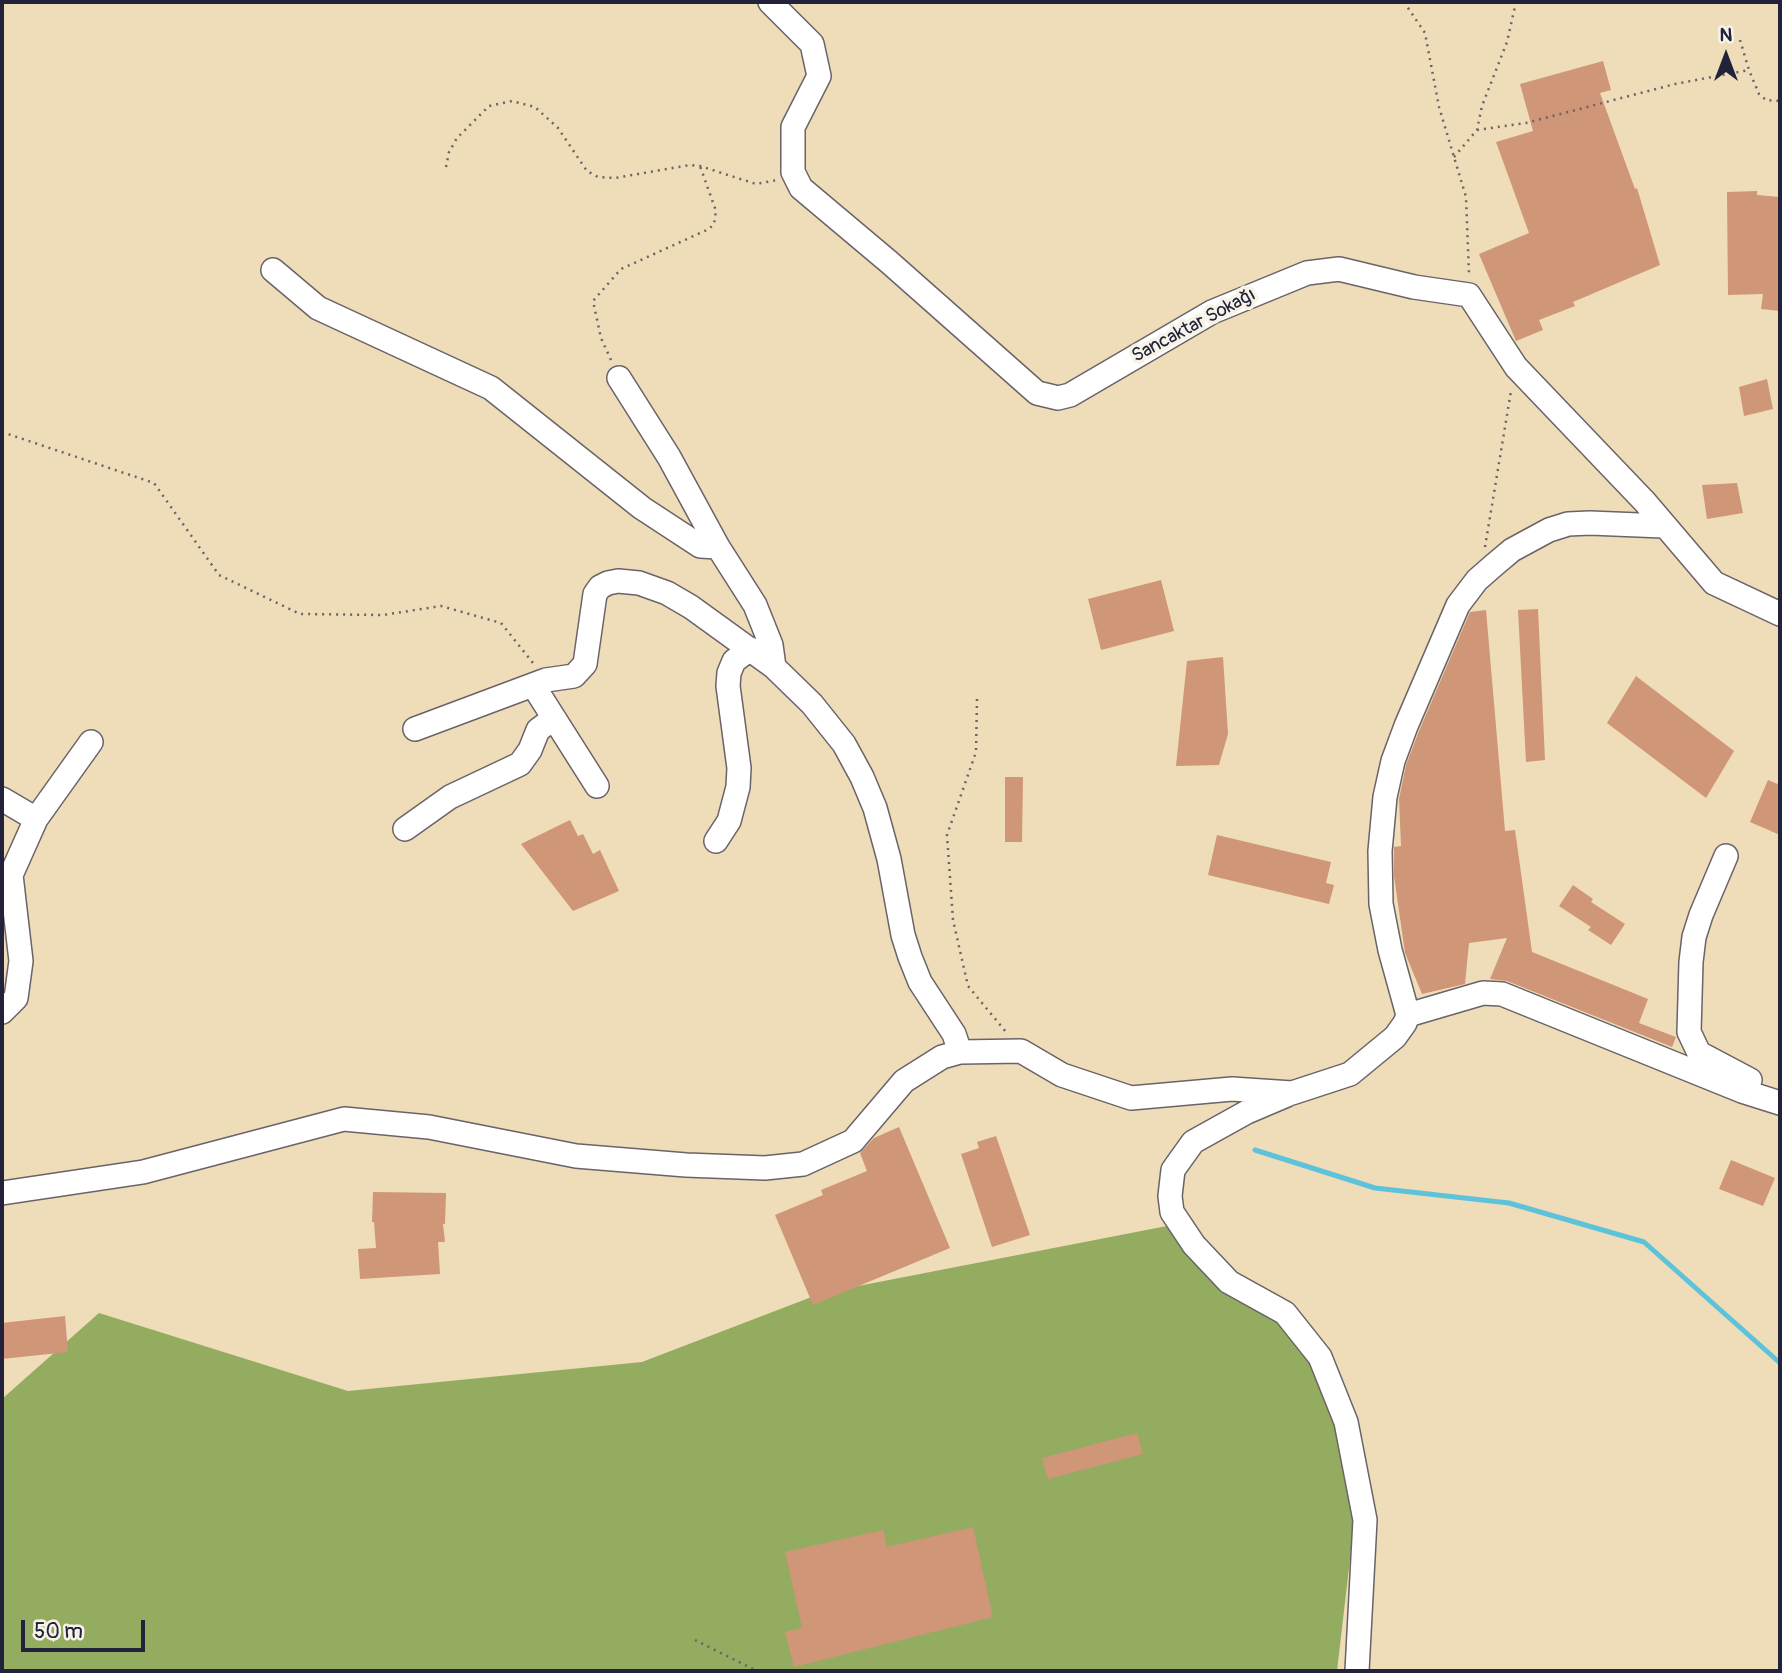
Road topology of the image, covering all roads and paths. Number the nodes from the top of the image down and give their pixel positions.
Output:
1 (770, 2) edge
2 (1404, 2) edge
3 (1516, 2) edge
4 (1740, 40) dead end
5 (1749, 70) junction
6 (1780, 101) edge
7 (1477, 130) junction
8 (1454, 157) junction
9 (700, 166) junction
10 (446, 167) dead end
11 (793, 172) junction
12 (273, 270) dead end
13 (1469, 295) junction
14 (1516, 367) junction
15 (619, 379) joint
16 (2, 432) edge
17 (1663, 526) junction
18 (718, 547) junction
19 (1477, 580) junction
20 (1780, 614) edge
21 (750, 649) junction
22 (774, 667) junction
23 (539, 682) junction
24 (977, 699) dead end
25 (554, 718) junction
26 (415, 729) dead end
27 (92, 742) dead end
28 (597, 786) dead end
29 (2, 799) edge
30 (36, 819) junction
31 (405, 830) dead end
32 (716, 841) dead end
33 (1726, 856) dead end
34 (6, 869) edge
35 (2, 1012) edge
36 (1408, 1015) junction
37 (1021, 1051) junction
38 (960, 1052) junction
39 (1292, 1093) junction
40 (1777, 1102) edge
41 (2, 1192) edge
42 (695, 1640) dead end
43 (757, 1671) edge
44 (1357, 1671) edge

1 - 11 street
2 - 8 path
3 - 7 path
4 - 5 path
5 - 6 path
5 - 7 path
7 - 8 path
8 - 13 path
9 - 10 path
9 - 11 path
9 - 15 path
11 - 13 street, Sancaktar Sokağı
12 - 18 street
13 - 14 street
14 - 17 street
14 - 19 path
15 - 18 street
16 - 23 path
17 - 19 street
17 - 20 street
18 - 22 street
19 - 36 street
21 - 22 street
21 - 23 street
21 - 32 street
22 - 38 street
23 - 25 street
23 - 26 street
24 - 37 path
25 - 28 street
25 - 31 street
27 - 30 street
29 - 30 street
30 - 34 street
33 - 40 street
34 - 35 street
36 - 39 street
36 - 40 street
37 - 38 street
37 - 39 street
38 - 41 street
39 - 44 street
42 - 43 path

